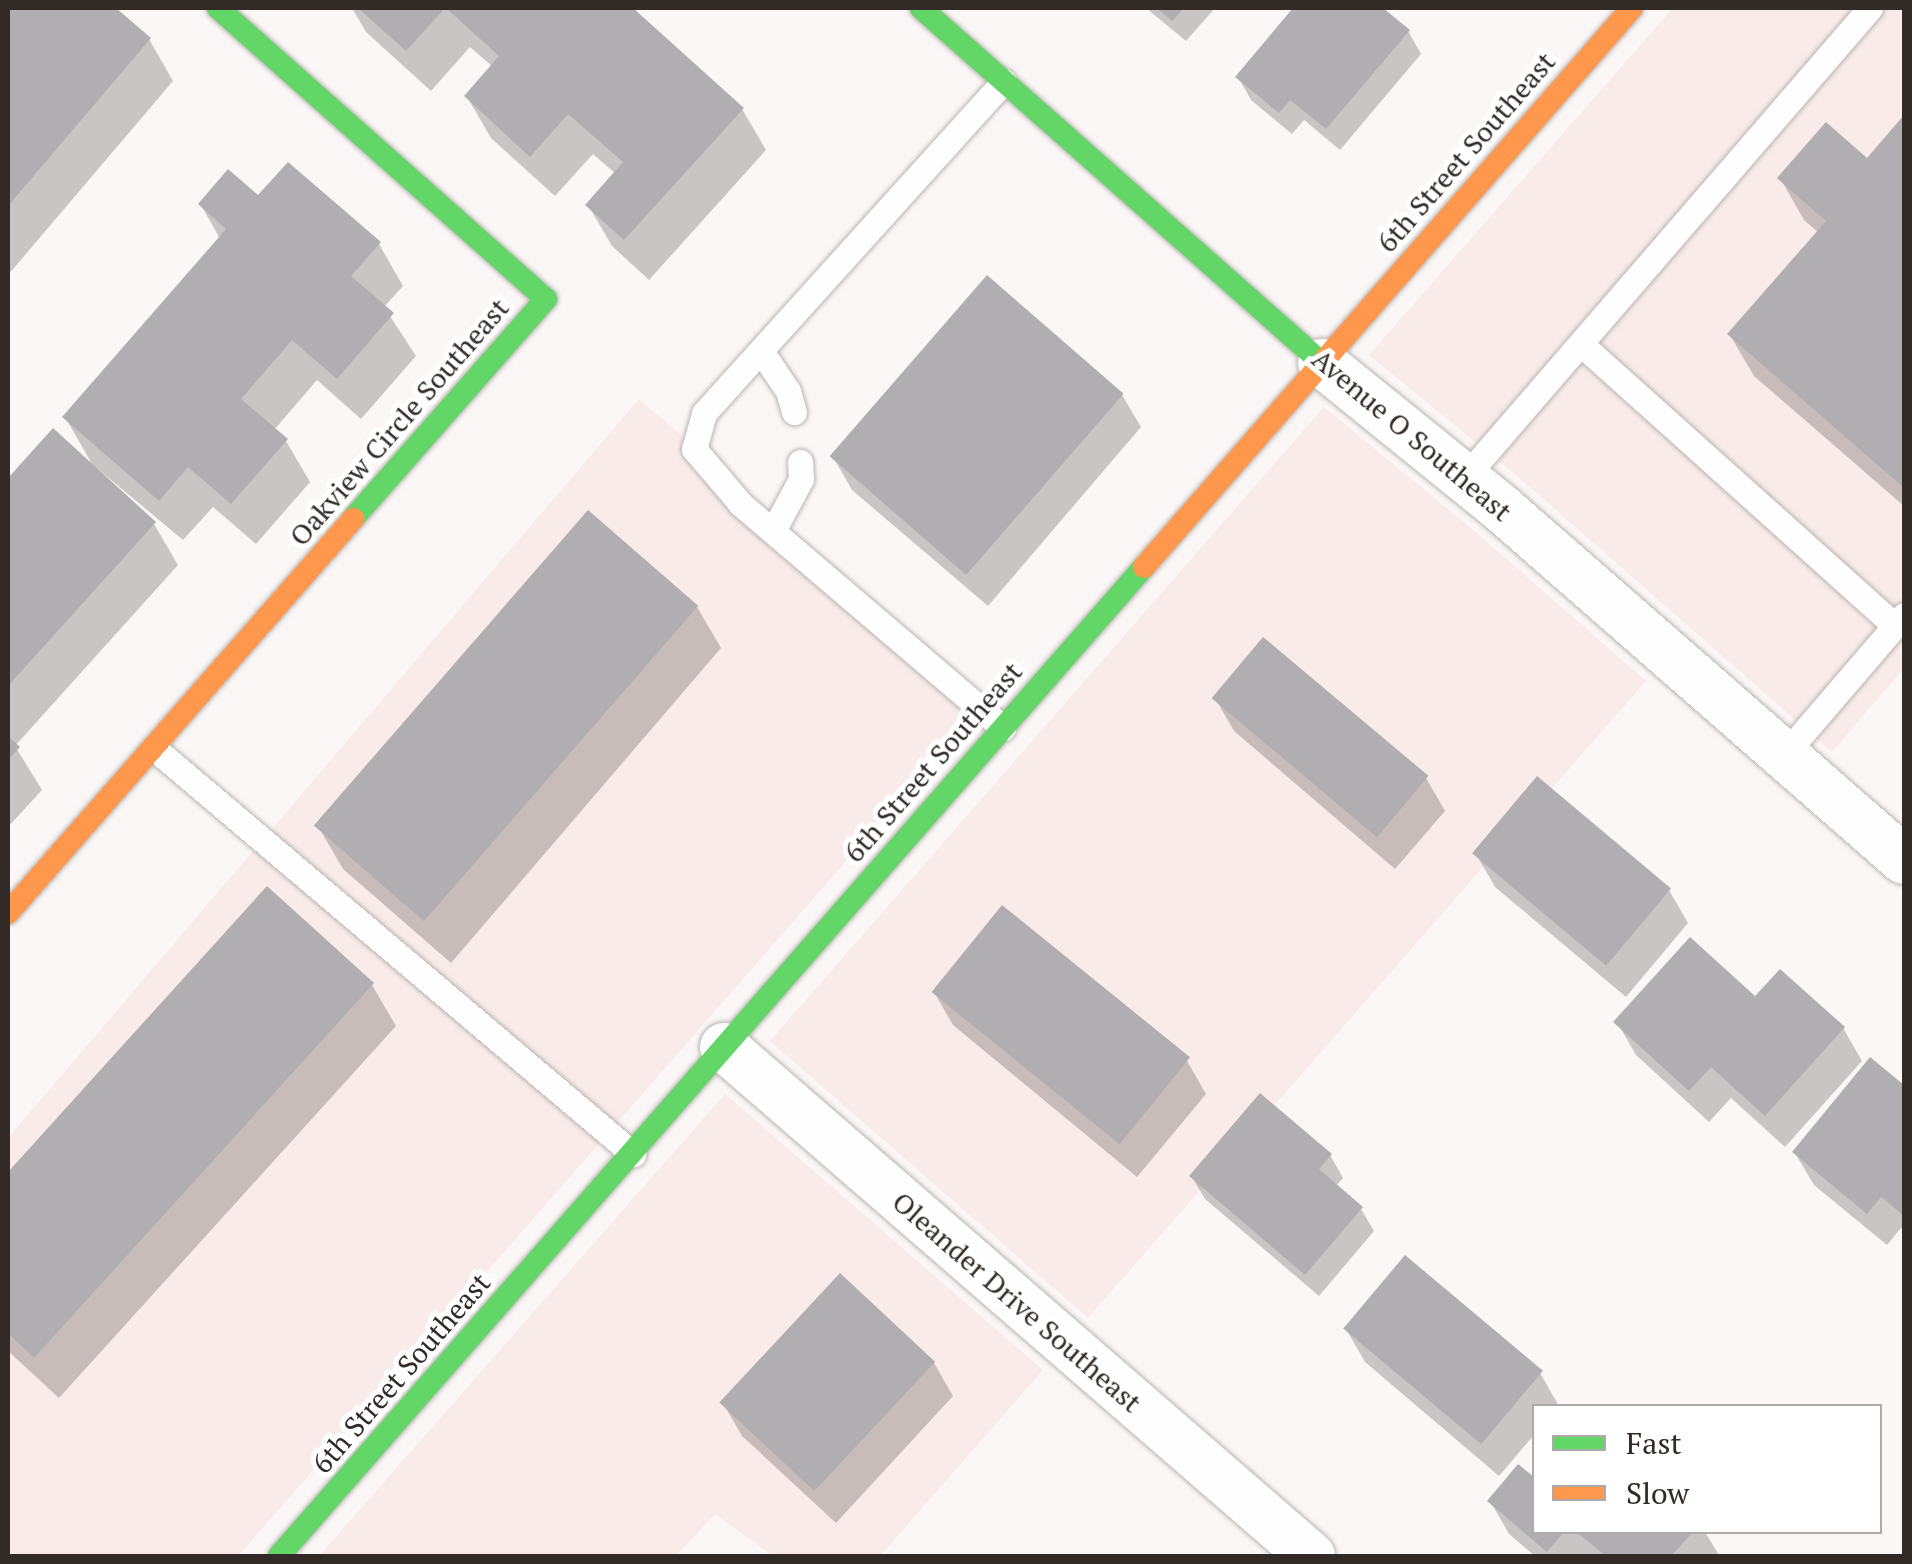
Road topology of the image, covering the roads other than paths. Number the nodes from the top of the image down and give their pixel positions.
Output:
1 (218, 8) edge
2 (921, 8) edge
3 (1632, 8) edge
4 (1863, 10) edge
5 (1004, 81) junction
6 (1581, 344) junction
7 (761, 351) junction
8 (1322, 362) junction
9 (794, 412) dead end
10 (800, 462) dead end
11 (1465, 478) junction
12 (773, 531) junction
13 (1900, 620) edge
14 (1003, 728) junction
15 (155, 749) junction
16 (1784, 755) junction
17 (1904, 860) edge
18 (8, 914) edge
19 (724, 1047) junction
20 (633, 1154) junction
21 (279, 1556) edge
22 (1310, 1556) edge

1 - 15 street, Oakview Circle Southeast
2 - 5 street, Avenue O Southeast
3 - 8 street, 6th Street Southeast
4 - 6 lane
5 - 7 lane
5 - 8 street, Avenue O Southeast
6 - 11 lane
6 - 13 lane
7 - 9 lane
7 - 12 lane
8 - 11 street, Avenue O Southeast
8 - 14 street, 6th Street Southeast
10 - 12 lane
11 - 16 street, Avenue O Southeast
12 - 14 lane
13 - 16 lane
14 - 19 street, 6th Street Southeast
15 - 18 street, Oakview Circle Southeast
15 - 20 lane
16 - 17 street, Avenue O Southeast
19 - 20 street, 6th Street Southeast
19 - 22 street, Oleander Drive Southeast
20 - 21 street, 6th Street Southeast

